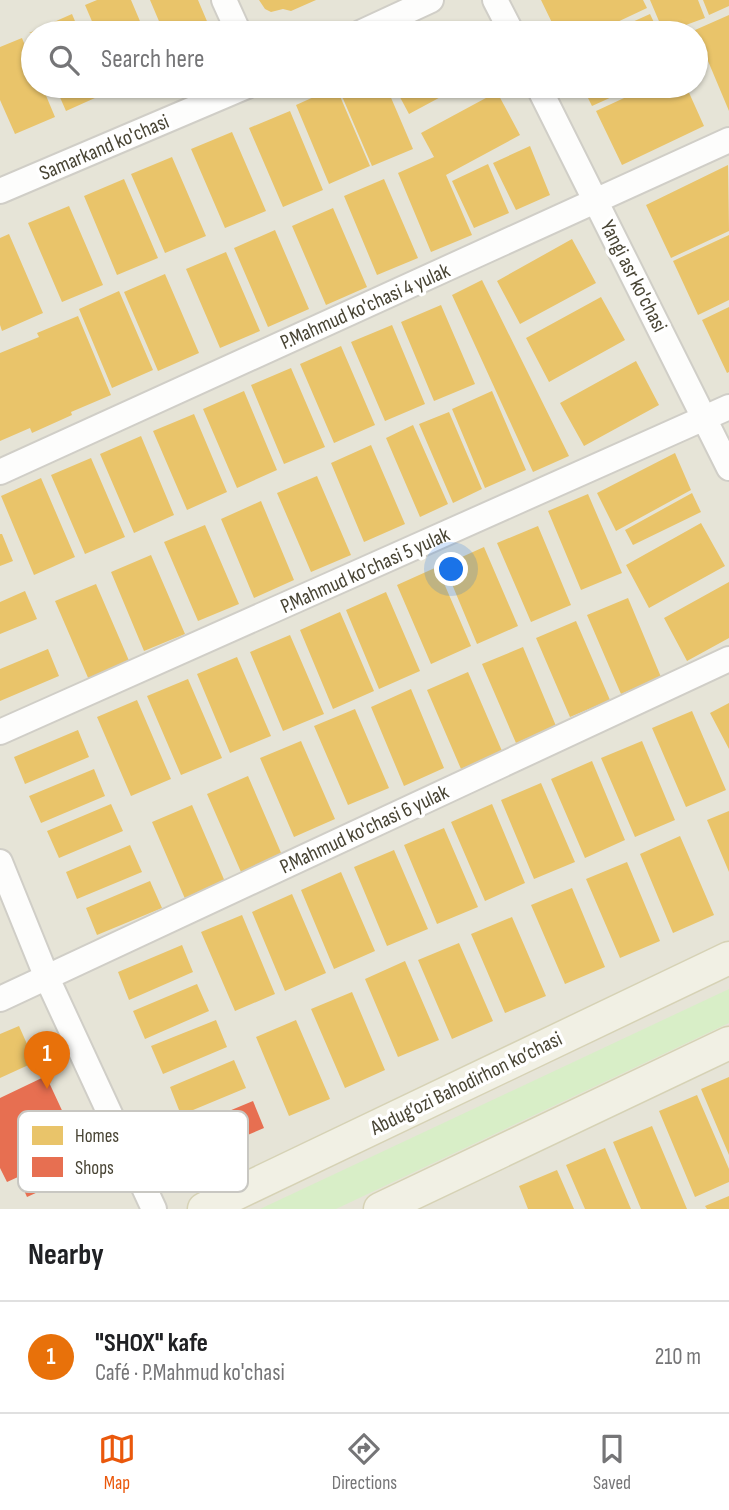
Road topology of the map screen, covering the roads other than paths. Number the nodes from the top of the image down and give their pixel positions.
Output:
1 (224, 0) edge
2 (431, 0) edge
3 (495, 0) edge
4 (234, 21) edge
5 (386, 21) edge
6 (506, 21) edge
7 (219, 98) edge
8 (544, 98) edge
9 (729, 140) edge
10 (0, 191) edge
11 (596, 201) junction
12 (729, 407) edge
13 (705, 418) junction
14 (729, 468) edge
15 (0, 472) edge
16 (729, 659) edge
17 (0, 732) edge
18 (0, 862) edge
19 (729, 958) edge
20 (47, 978) junction
21 (0, 999) edge
22 (729, 1043) edge
23 (109, 1111) edge
24 (248, 1188) edge
25 (146, 1192) edge
26 (240, 1192) edge
27 (154, 1209) edge
28 (204, 1209) edge
29 (380, 1209) edge

1 - 4 street
2 - 5 street
3 - 6 street
7 - 10 street, Samarkand ko'chasi
8 - 11 street, Yangi asr ko'chasi
9 - 11 street, P.Mahmud ko'chasi 4 yulak
11 - 13 street, Yangi asr ko'chasi
11 - 15 street, P.Mahmud ko'chasi 4 yulak
12 - 13 street, P.Mahmud ko'chasi 5 yulak
13 - 14 street, Yangi asr ko'chasi
13 - 17 street, P.Mahmud ko'chasi 5 yulak
16 - 20 street, P.Mahmud ko'chasi 6 yulak
18 - 20 street
19 - 24 main road, Abdug’ozi Bahodirhon ko’chasi
20 - 21 street, P.Mahmud ko'chasi 6 yulak
20 - 23 street
22 - 29 main road
25 - 27 street
26 - 28 main road, Abdug’ozi Bahodirhon ko’chasi

